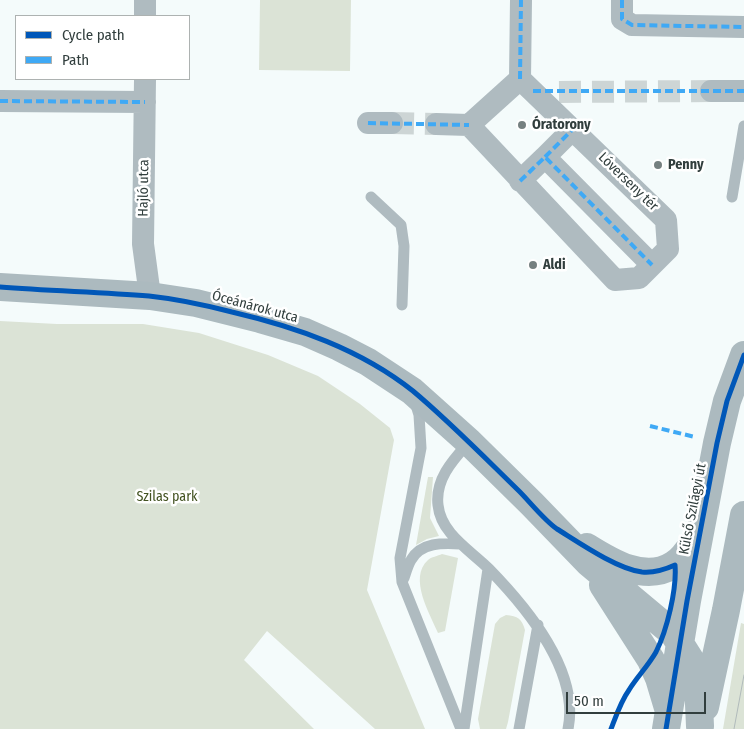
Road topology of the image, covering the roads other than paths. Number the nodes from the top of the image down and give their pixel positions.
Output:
1 (145, 0) edge
2 (521, 0) edge
3 (622, 0) edge
4 (145, 15) edge
5 (744, 27) edge
6 (145, 80) edge
7 (526, 85) junction
8 (711, 91) tunnel mouth
9 (744, 91) edge
10 (559, 92) tunnel mouth
11 (0, 101) edge
12 (145, 102) junction
13 (368, 123) dead end
14 (392, 123) tunnel mouth
15 (436, 124) tunnel mouth
16 (469, 125) junction
17 (744, 126) edge
18 (573, 129) junction
19 (546, 157) junction
20 (741, 166) edge
21 (520, 181) junction
22 (371, 197) dead end
23 (732, 197) dead end
24 (652, 265) junction
25 (0, 288) edge
26 (150, 296) junction
27 (402, 305) dead end
28 (744, 355) edge
29 (412, 391) junction
30 (469, 442) junction
31 (744, 514) edge
32 (554, 527) junction
33 (699, 534) junction
34 (460, 544) junction
35 (589, 563) junction
36 (488, 569) junction
37 (402, 582) junction
38 (726, 610) junction
39 (538, 624) junction
40 (676, 634) junction
41 (667, 720) edge
42 (700, 728) edge
43 (463, 729) edge
44 (519, 729) edge
45 (568, 729) edge

1 - 4 street
2 - 7 street
3 - 5 street
6 - 12 street, Hajló utca
7 - 10 street
7 - 16 street
7 - 18 street, Lóverseny tér
8 - 9 street
11 - 12 street
12 - 26 street, Hajló utca
13 - 14 street
15 - 16 street
16 - 21 street, Lóverseny tér
17 - 20 lane
18 - 19 street
18 - 24 street, Lóverseny tér
19 - 21 street
19 - 24 street
20 - 23 lane
21 - 24 street, Lóverseny tér
22 - 27 lane
25 - 26 street, Óceánárok utca
26 - 29 street, Óceánárok utca
28 - 33 street, Külső Szilágyi út
29 - 30 street, Óceánárok utca
29 - 37 lane
30 - 32 street, Óceánárok utca
30 - 34 lane
31 - 38 street
32 - 33 street
32 - 35 street, Óceánárok utca
33 - 40 street, Külső Szilágyi út
34 - 36 lane
34 - 37 lane
35 - 40 street, Óceánárok utca
35 - 41 street
36 - 39 lane
36 - 43 lane
37 - 43 lane
38 - 40 street
38 - 42 street
39 - 44 lane
39 - 45 lane
40 - 41 street, Külső Szilágyi út
40 - 42 street

